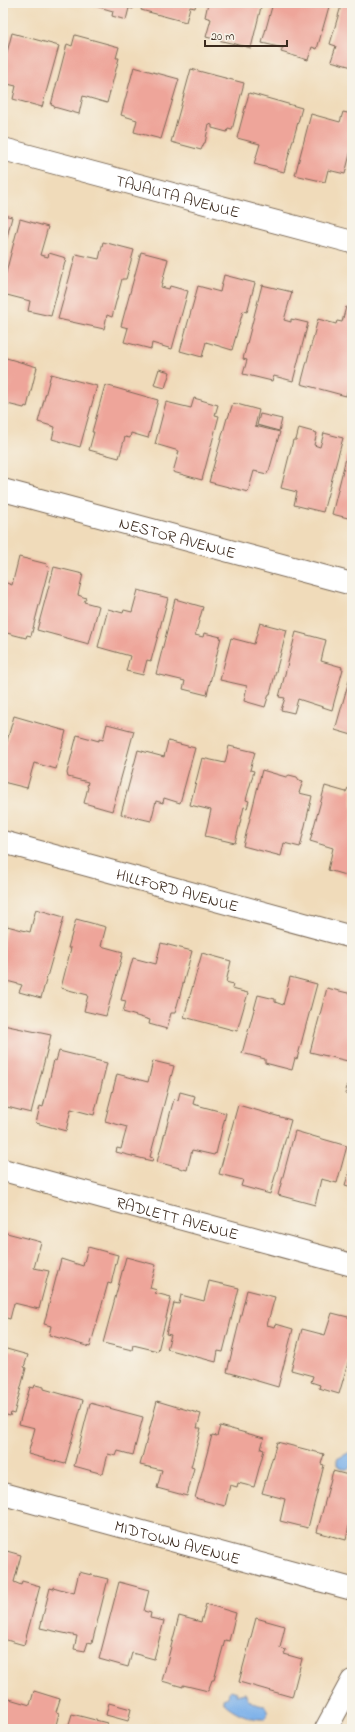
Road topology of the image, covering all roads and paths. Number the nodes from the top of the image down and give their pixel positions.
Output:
1 (3, 149) edge
2 (352, 242) edge
3 (3, 490) edge
4 (352, 584) edge
5 (3, 842) edge
6 (352, 937) edge
7 (3, 1170) edge
8 (352, 1265) edge
9 (3, 1494) edge
10 (352, 1589) edge
11 (352, 1681) edge
12 (326, 1729) edge

1 - 2 street, TAJAUTA AVENUE
3 - 4 street, NESTOR AVENUE
5 - 6 street, HILLFORD AVENUE
7 - 8 street, RADLETT AVENUE
9 - 10 street, MIDTOWN AVENUE
11 - 12 street

